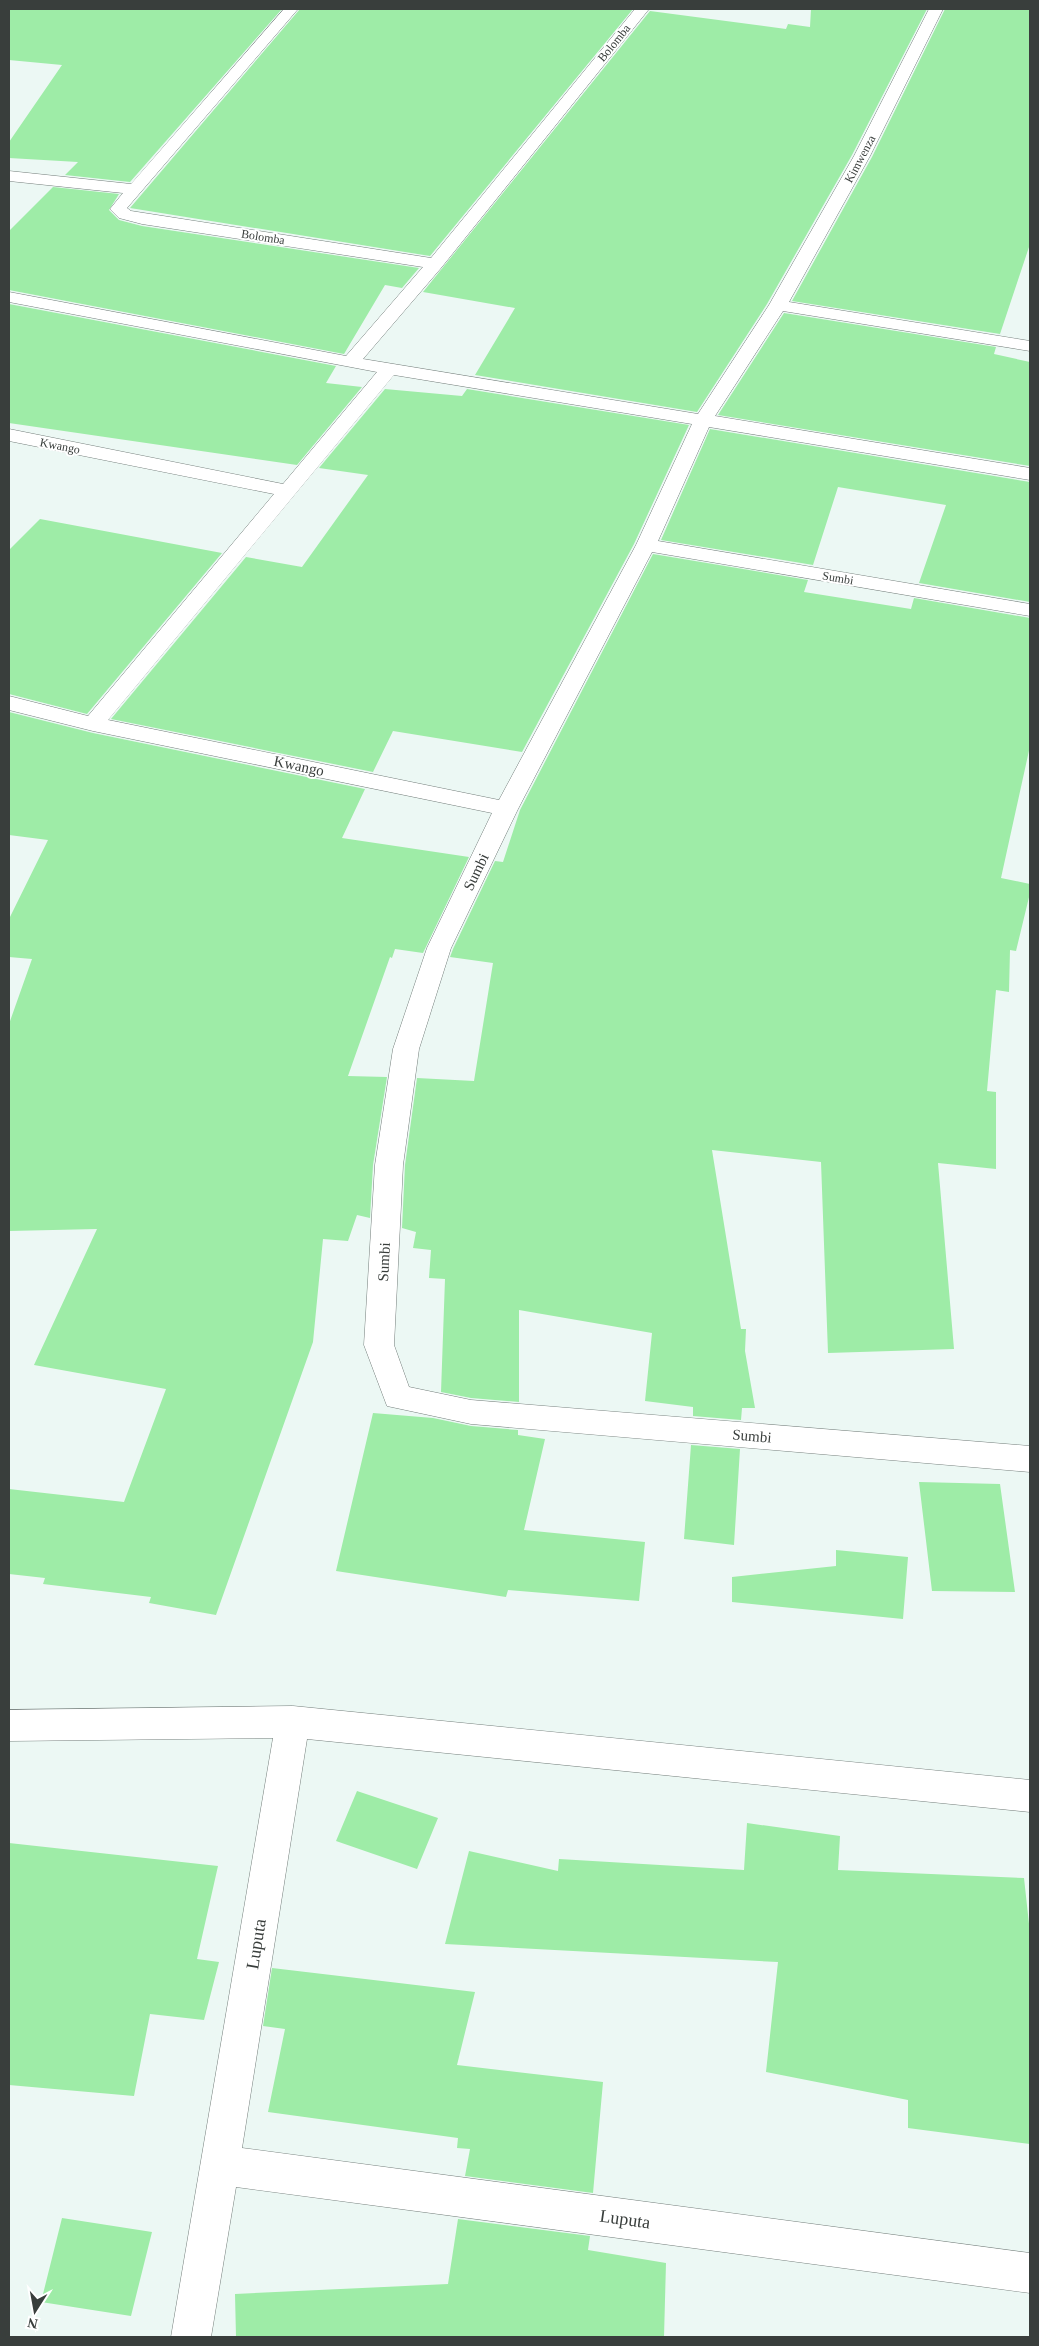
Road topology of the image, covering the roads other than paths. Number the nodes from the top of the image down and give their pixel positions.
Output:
1 (291, 9) edge
2 (642, 9) edge
3 (936, 9) edge
4 (9, 176) edge
5 (133, 190) junction
6 (435, 264) junction
7 (9, 297) edge
8 (778, 305) junction
9 (1030, 346) edge
10 (350, 362) junction
11 (389, 368) junction
12 (702, 422) junction
13 (9, 435) edge
14 (1030, 474) edge
15 (287, 491) junction
16 (646, 545) junction
17 (1030, 610) edge
18 (9, 703) edge
19 (93, 724) junction
20 (506, 809) junction
21 (1030, 1459) edge
22 (293, 1722) junction
23 (9, 1725) edge
24 (1030, 1796) edge
25 (220, 2165) junction
26 (1030, 2273) edge
27 (191, 2337) edge

1 - 5 street, Bolomba
2 - 6 street, Bolomba
3 - 8 street, Kimwenza
4 - 5 street
5 - 6 street, Bolomba
6 - 10 street, Bolomba
7 - 10 street
8 - 9 street
8 - 12 street, Kimwenza
10 - 11 street
11 - 12 street
11 - 15 street
12 - 14 street
12 - 16 street, Sumbi
13 - 15 street, Kwango
15 - 19 street
16 - 17 street, Sumbi
16 - 20 street, Sumbi
18 - 19 street, Kwango
19 - 20 street, Kwango
20 - 21 street, Sumbi
22 - 23 street
22 - 24 street
22 - 25 street, Luputa
25 - 26 street, Luputa
25 - 27 street, Luputa

